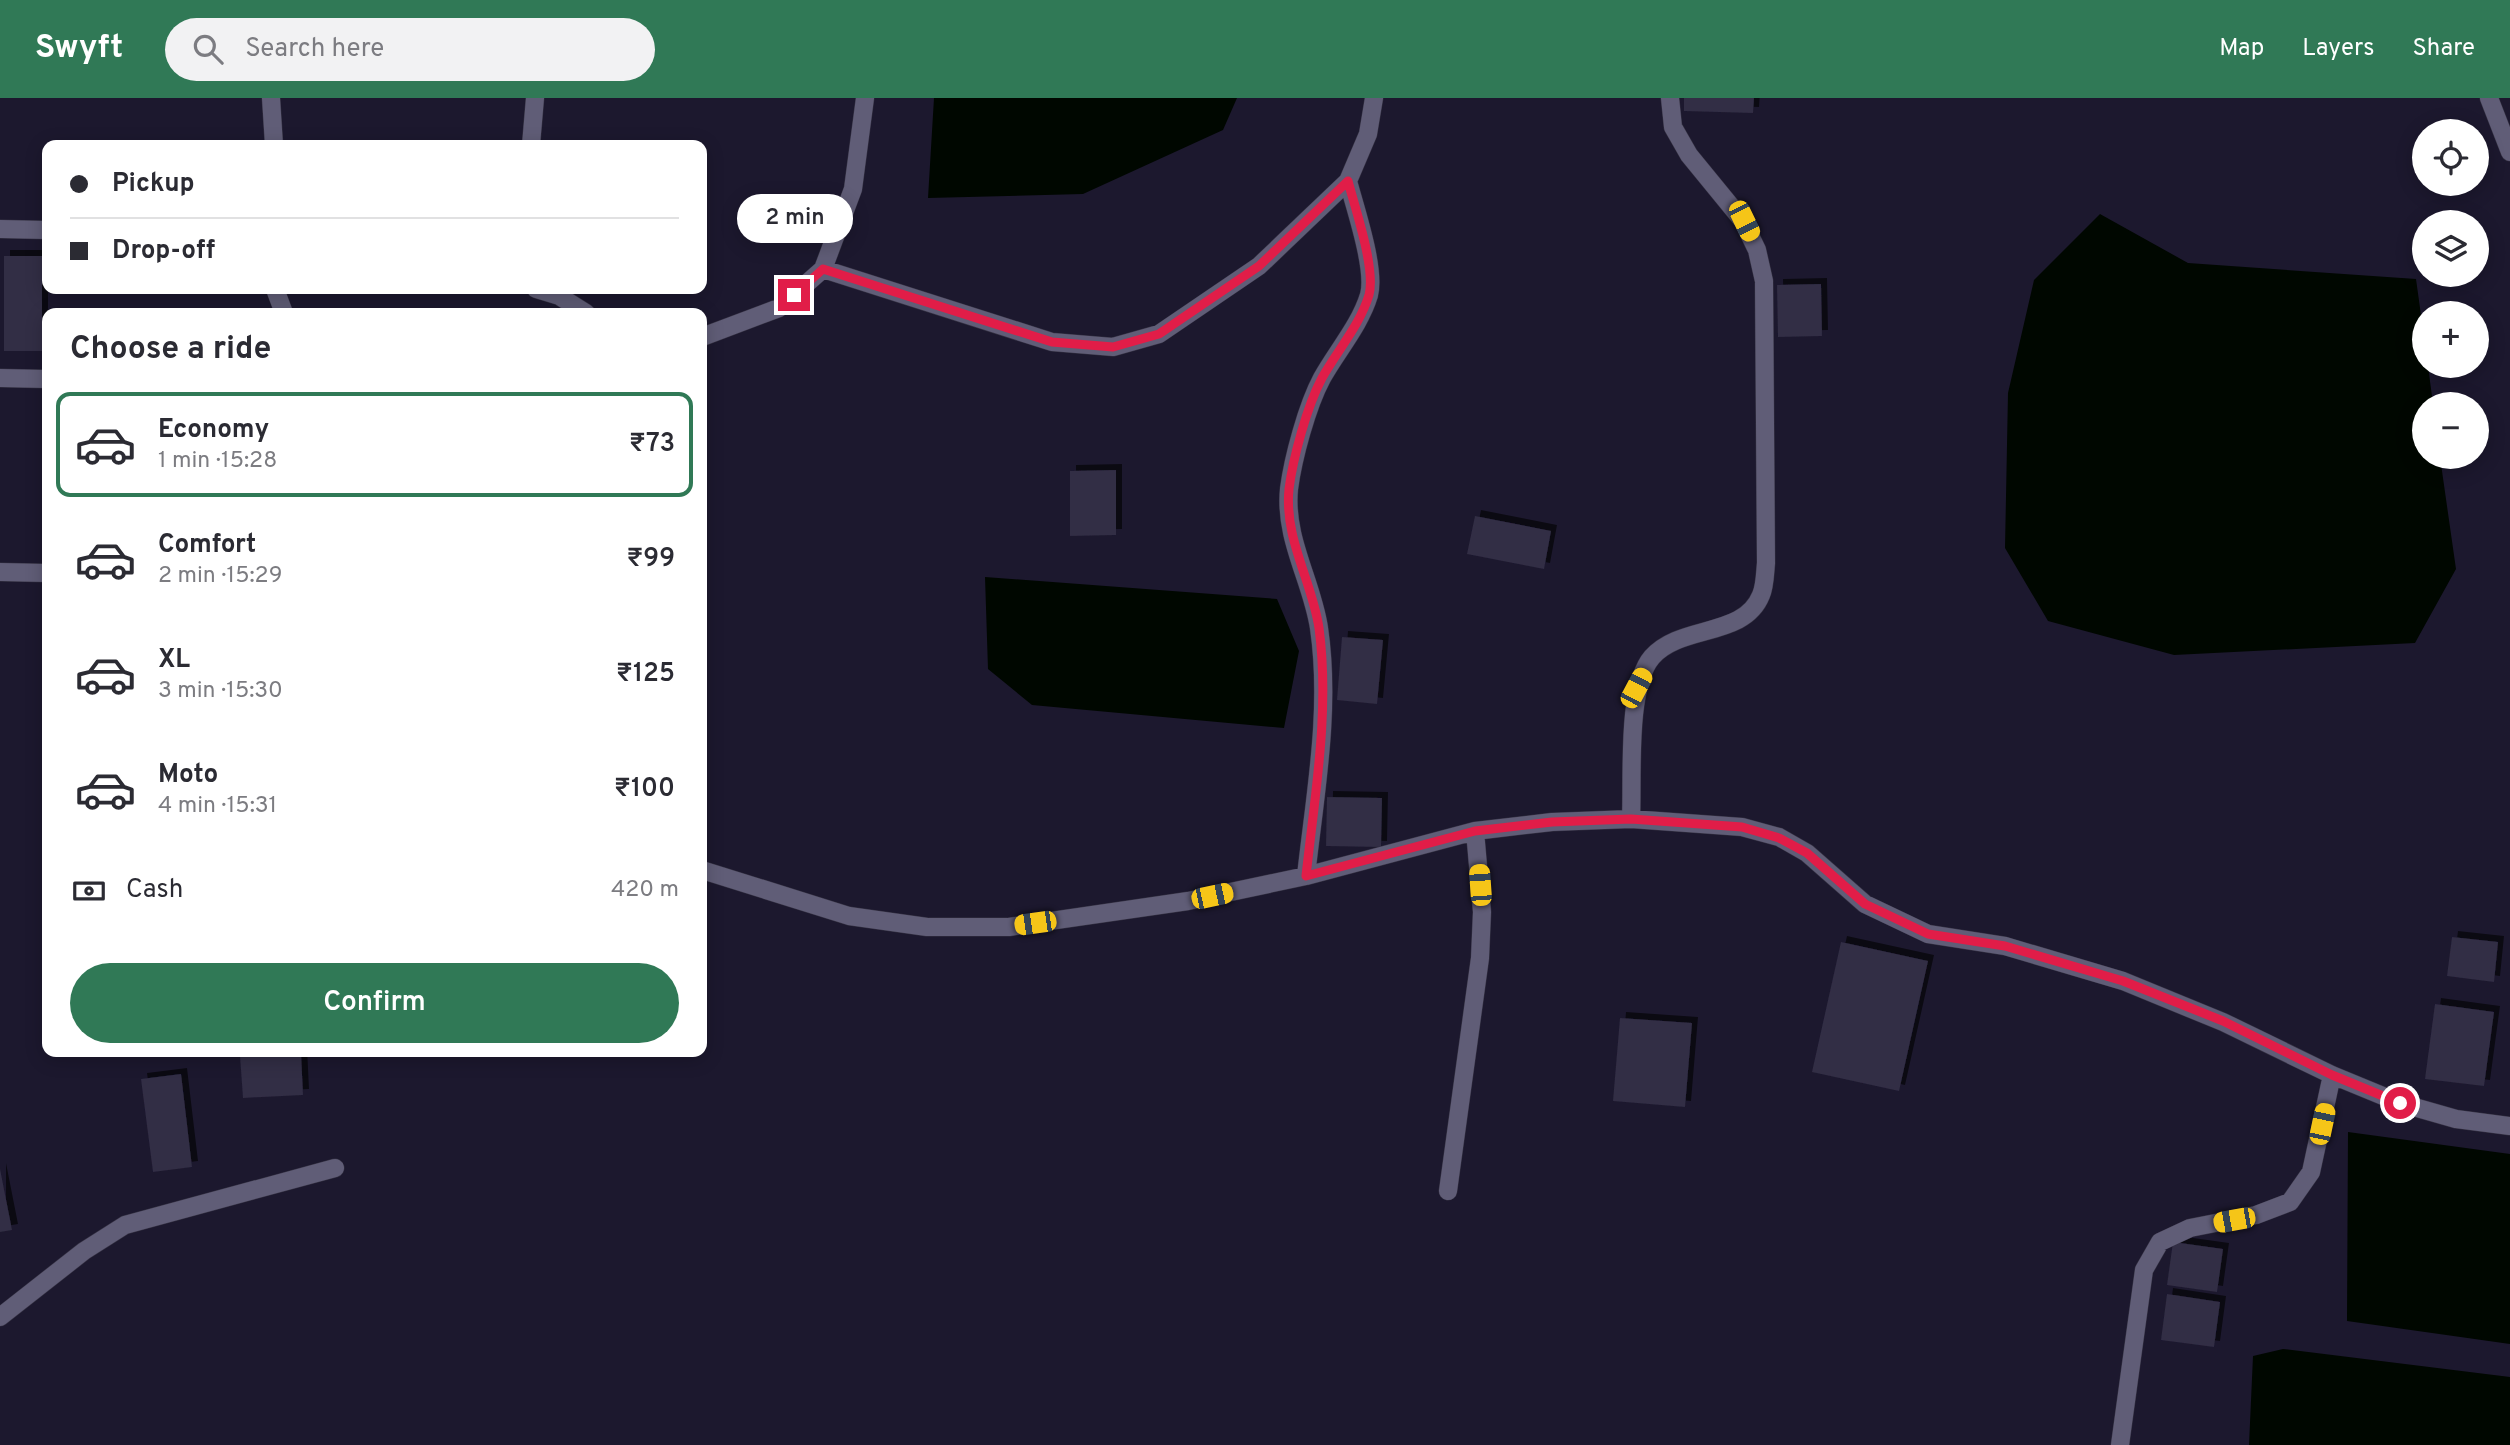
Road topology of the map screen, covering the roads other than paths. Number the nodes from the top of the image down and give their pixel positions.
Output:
1 (271, 98) edge
2 (534, 98) edge
3 (865, 98) edge
4 (1374, 98) edge
5 (1670, 98) edge
6 (2489, 98) edge
7 (274, 140) edge
8 (531, 140) edge
9 (2510, 152) edge
10 (1348, 181) junction
11 (0, 229) edge
12 (42, 230) edge
13 (823, 269) junction
14 (552, 294) edge
15 (578, 308) edge
16 (707, 335) edge
17 (0, 378) edge
18 (42, 379) edge
19 (0, 572) edge
20 (42, 573) edge
21 (1631, 819) junction
22 (1475, 831) junction
23 (707, 872) edge
24 (1306, 876) junction
25 (2332, 1075) junction
26 (2510, 1126) edge
27 (335, 1168) dead end
28 (1448, 1191) dead end
29 (0, 1317) edge
30 (2120, 1445) edge

1 - 7 street
2 - 8 street
3 - 13 street
4 - 10 street
5 - 21 street
6 - 9 street
10 - 13 street
10 - 24 street
11 - 12 street
13 - 16 street
14 - 15 street
17 - 18 street
19 - 20 street
21 - 22 street
21 - 25 street
22 - 24 street
22 - 28 street
23 - 24 street
25 - 26 street
25 - 30 street
27 - 29 street

